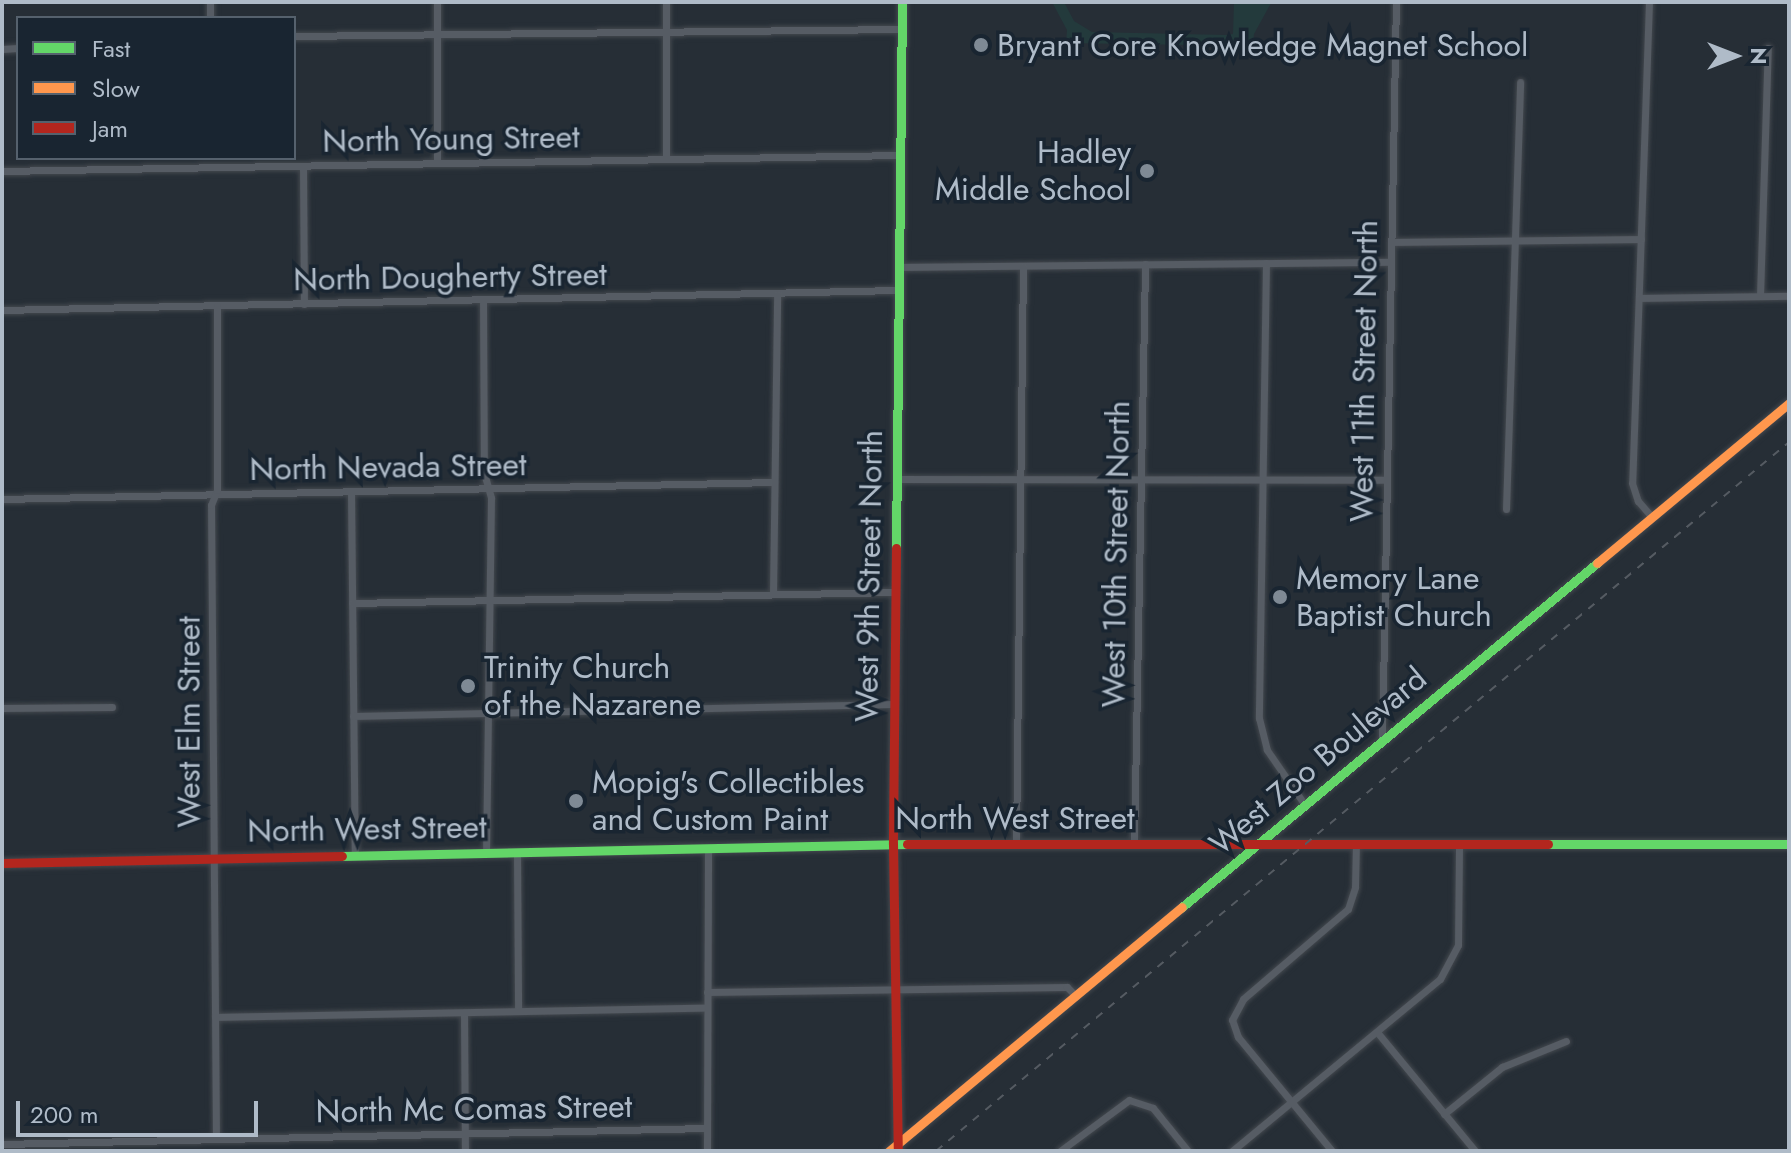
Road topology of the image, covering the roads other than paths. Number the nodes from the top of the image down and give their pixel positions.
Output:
1 (437, 2) edge
2 (666, 2) edge
3 (902, 2) edge
4 (1396, 2) edge
5 (1649, 2) edge
6 (902, 29) junction
7 (666, 32) junction
8 (437, 35) junction
9 (296, 36) edge
10 (1768, 48) dead end
11 (1520, 82) dead end
12 (900, 155) junction
13 (666, 159) junction
14 (211, 160) edge
15 (437, 163) junction
16 (303, 166) junction
17 (212, 168) junction
18 (2, 171) edge
19 (1641, 239) junction
20 (1515, 240) junction
21 (1391, 242) junction
22 (1391, 262) junction
23 (1266, 263) junction
24 (1145, 264) junction
25 (1023, 266) junction
26 (898, 267) junction
27 (898, 290) junction
28 (777, 294) junction
29 (1760, 296) junction
30 (1789, 296) edge
31 (1639, 298) junction
32 (483, 300) junction
33 (304, 304) junction
34 (217, 306) junction
35 (2, 310) edge
36 (1789, 394) edge
37 (1789, 403) edge
38 (1778, 410) junction
39 (896, 479) junction
40 (1021, 480) junction
41 (1141, 480) junction
42 (1262, 480) junction
43 (1385, 480) junction
44 (774, 482) junction
45 (488, 488) junction
46 (351, 492) junction
47 (215, 495) junction
48 (2, 499) edge
49 (1506, 509) dead end
50 (1652, 517) junction
51 (895, 592) junction
52 (773, 594) junction
53 (490, 601) junction
54 (352, 603) junction
55 (894, 704) junction
56 (112, 707) dead end
57 (2, 708) edge
58 (488, 714) junction
59 (353, 716) junction
60 (1382, 742) junction
61 (1305, 805) junction
62 (893, 844) junction
63 (1016, 844) junction
64 (1134, 844) junction
65 (1258, 844) junction
66 (1356, 844) junction
67 (1789, 844) edge
68 (1459, 845) junction
69 (708, 848) junction
70 (517, 852) junction
71 (486, 853) junction
72 (355, 856) junction
73 (214, 859) junction
74 (2, 863) edge
75 (895, 988) junction
76 (707, 992) junction
77 (1076, 996) junction
78 (706, 1008) junction
79 (518, 1011) junction
80 (464, 1013) junction
81 (215, 1017) junction
82 (1377, 1032) junction
83 (1566, 1041) dead end
84 (1292, 1102) junction
85 (1444, 1114) junction
86 (707, 1128) junction
87 (464, 1133) junction
88 (216, 1139) junction
89 (2, 1144) edge
90 (898, 1147) edge
91 (465, 1151) edge
92 (707, 1151) edge
93 (889, 1151) edge
94 (1060, 1151) edge
95 (1188, 1151) edge
96 (1232, 1151) edge
97 (1332, 1151) edge
98 (1475, 1151) edge

1 - 8 street
2 - 7 street
3 - 6 main road, West 9th Street North
4 - 21 street, West 11th Street North
5 - 19 street
6 - 7 street
6 - 12 main road, West 9th Street North
7 - 8 street
7 - 13 street
8 - 9 street
8 - 15 street
10 - 29 street
11 - 20 street
12 - 13 street, North Young Street
12 - 26 main road, West 9th Street North
13 - 15 street, North Young Street
14 - 17 street
15 - 16 street, North Young Street
16 - 17 street, North Young Street
16 - 33 street
17 - 18 street, North Young Street
19 - 20 street
19 - 31 street
20 - 21 street
20 - 49 street
21 - 22 street, West 11th Street North
22 - 23 street
22 - 43 street, West 11th Street North
23 - 24 street
23 - 42 street
24 - 25 street
24 - 41 street, West 10th Street North
25 - 26 street
25 - 40 street
26 - 27 main road, West 9th Street North
27 - 28 street, North Dougherty Street
27 - 39 main road, West 9th Street North
28 - 32 street, North Dougherty Street
28 - 44 street
29 - 30 street
29 - 31 street
31 - 50 street
32 - 33 street, North Dougherty Street
32 - 45 street
33 - 34 street, North Dougherty Street
34 - 35 street, North Dougherty Street
34 - 47 street, West Elm Street
36 - 38 main road, West Zoo Boulevard
37 - 38 main road, West Zoo Boulevard
38 - 50 main road, West Zoo Boulevard
39 - 40 street
39 - 51 main road, West 9th Street North
40 - 41 street
40 - 63 street
41 - 42 street
41 - 64 street, West 10th Street North
42 - 43 street
42 - 61 street
43 - 60 street, West 11th Street North
44 - 45 street, North Nevada Street
44 - 52 street
45 - 46 street, North Nevada Street
45 - 53 street
46 - 47 street, North Nevada Street
46 - 54 street
47 - 48 street, North Nevada Street
47 - 73 street, West Elm Street
50 - 60 main road, West Zoo Boulevard
51 - 52 street
51 - 55 main road, West 9th Street North
52 - 53 street
53 - 54 street
53 - 58 street
54 - 59 street
55 - 58 street
55 - 62 main road, West 9th Street North
56 - 57 street
58 - 59 street
58 - 71 street
59 - 72 street
60 - 61 main road, West Zoo Boulevard
61 - 65 main road, West Zoo Boulevard
62 - 63 main road, North West Street
62 - 69 main road, North West Street
62 - 75 main road, West 9th Street North
63 - 64 main road, North West Street
64 - 65 main road, North West Street
65 - 66 main road, North West Street
65 - 77 main road, West Zoo Boulevard
66 - 68 main road, North West Street
66 - 84 street
67 - 68 main road, North West Street
68 - 82 street
69 - 70 main road, North West Street
69 - 76 street
70 - 71 main road, North West Street
70 - 79 street
71 - 72 main road, North West Street
72 - 73 main road, North West Street
73 - 74 main road, North West Street
73 - 81 street, West Elm Street
75 - 76 street
75 - 77 street
75 - 90 main road, West 9th Street North
76 - 78 street
77 - 90 main road, West Zoo Boulevard
78 - 79 street
78 - 86 street
79 - 80 street
80 - 81 street
80 - 87 street
81 - 88 street, West Elm Street
82 - 84 street
82 - 85 street
83 - 85 street
84 - 96 street
84 - 97 street
85 - 98 street
86 - 87 street, North Mc Comas Street
86 - 92 street
87 - 88 street, North Mc Comas Street
87 - 91 street
88 - 89 street, North Mc Comas Street
90 - 93 main road, West Zoo Boulevard
94 - 95 street

